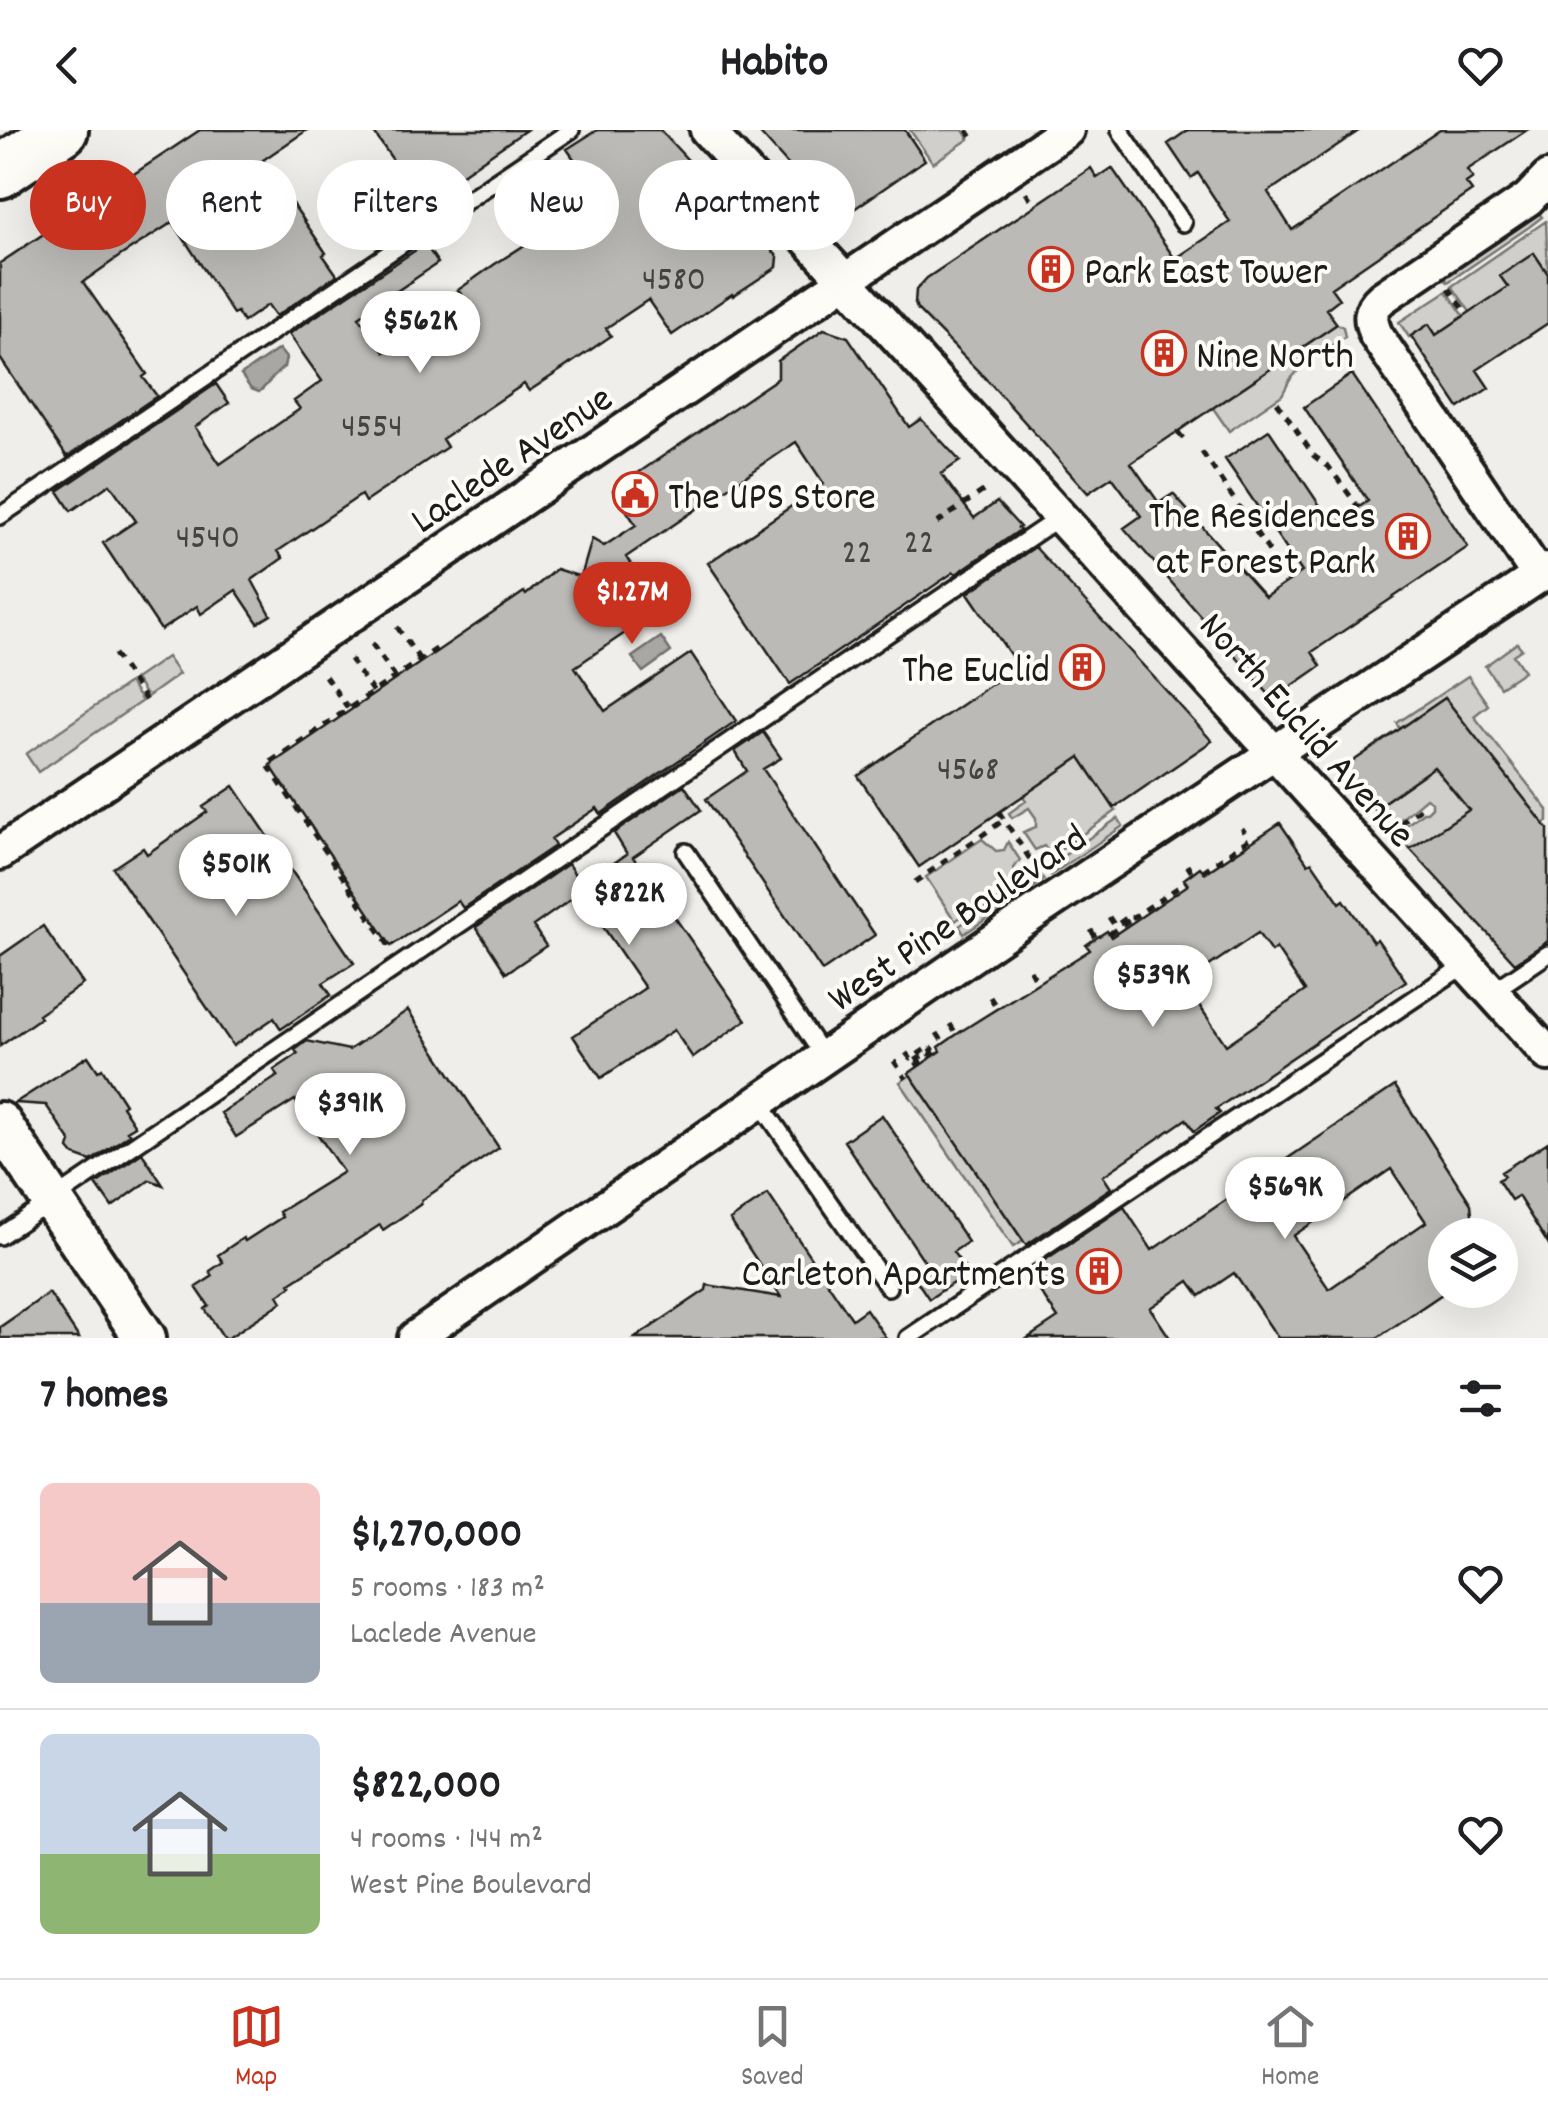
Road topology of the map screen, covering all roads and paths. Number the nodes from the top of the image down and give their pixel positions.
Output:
1 (62, 130) edge
2 (572, 130) edge
3 (707, 130) edge
4 (966, 130) edge
5 (1067, 130) edge
6 (1120, 130) edge
7 (975, 142) dead end
8 (0, 172) edge
9 (1548, 178) edge
10 (1024, 190) dead end
11 (1035, 206) dead end
12 (1183, 222) dead end
13 (846, 281) junction
14 (1447, 286) dead end
15 (1467, 314) dead end
16 (1277, 402) dead end
17 (1178, 432) dead end
18 (1185, 441) dead end
19 (1202, 452) dead end
20 (989, 488) dead end
21 (1358, 508) dead end
22 (0, 516) edge
23 (1060, 517) junction
24 (937, 523) dead end
25 (1544, 573) edge
26 (1288, 581) dead end
27 (398, 627) dead end
28 (372, 644) dead end
29 (442, 646) dead end
30 (114, 654) dead end
31 (350, 659) dead end
32 (420, 660) junction
33 (325, 676) dead end
34 (395, 677) junction
35 (373, 692) junction
36 (147, 702) dead end
37 (348, 708) junction
38 (1274, 752) junction
39 (1426, 804) dead end
40 (999, 812) dead end
41 (1004, 820) junction
42 (1242, 828) dead end
43 (1388, 833) dead end
44 (686, 852) dead end
45 (0, 854) edge
46 (1187, 866) dead end
47 (1038, 870) dead end
48 (1203, 871) dead end
49 (1192, 873) dead end
50 (915, 882) dead end
51 (1184, 885) dead end
52 (1134, 917) junction
53 (1110, 918) dead end
54 (1091, 930) dead end
55 (1109, 934) dead end
56 (1096, 938) dead end
57 (1548, 954) edge
58 (401, 964) junction
59 (1466, 964) junction
60 (1030, 970) dead end
61 (1038, 981) dead end
62 (1492, 992) junction
63 (990, 997) dead end
64 (997, 1008) dead end
65 (950, 1024) dead end
66 (937, 1032) dead end
67 (957, 1035) dead end
68 (906, 1052) dead end
69 (1548, 1054) edge
70 (824, 1057) junction
71 (894, 1061) dead end
72 (906, 1078) dead end
73 (760, 1103) junction
74 (0, 1124) edge
75 (52, 1200) junction
76 (0, 1236) edge
77 (888, 1288) dead end
78 (145, 1338) edge
79 (415, 1338) edge
80 (908, 1338) edge

1 - 8 main road
2 - 22 lane
3 - 13 street, North Euclid Avenue
4 - 7 path
5 - 13 street, Laclede Avenue
6 - 12 lane
9 - 25 street
10 - 11 path
13 - 23 street, North Euclid Avenue
13 - 45 street, Laclede Avenue
14 - 15 path
16 - 21 path
17 - 18 path
19 - 26 path
20 - 24 path
23 - 38 street, North Euclid Avenue
23 - 58 lane
25 - 38 street, West Pine Boulevard
27 - 32 path
28 - 34 path
29 - 32 path
30 - 36 path
31 - 35 path
32 - 34 path
33 - 37 path
34 - 35 path
35 - 37 path
37 - 58 path
38 - 59 street, North Euclid Avenue
38 - 70 street, West Pine Boulevard
39 - 43 path
40 - 41 path
41 - 47 path
41 - 50 path
42 - 48 path
44 - 70 lane
46 - 49 path
51 - 52 path
52 - 53 path
52 - 55 path
54 - 56 path
57 - 62 lane
58 - 75 lane
59 - 62 street, North Euclid Avenue
59 - 80 lane
60 - 61 path
62 - 69 street, North Euclid Avenue
63 - 64 path
65 - 67 path
66 - 68 path
70 - 73 street, West Pine Boulevard
71 - 72 path
73 - 77 lane
73 - 79 street, West Pine Boulevard
74 - 75 street
75 - 76 lane
75 - 78 street

